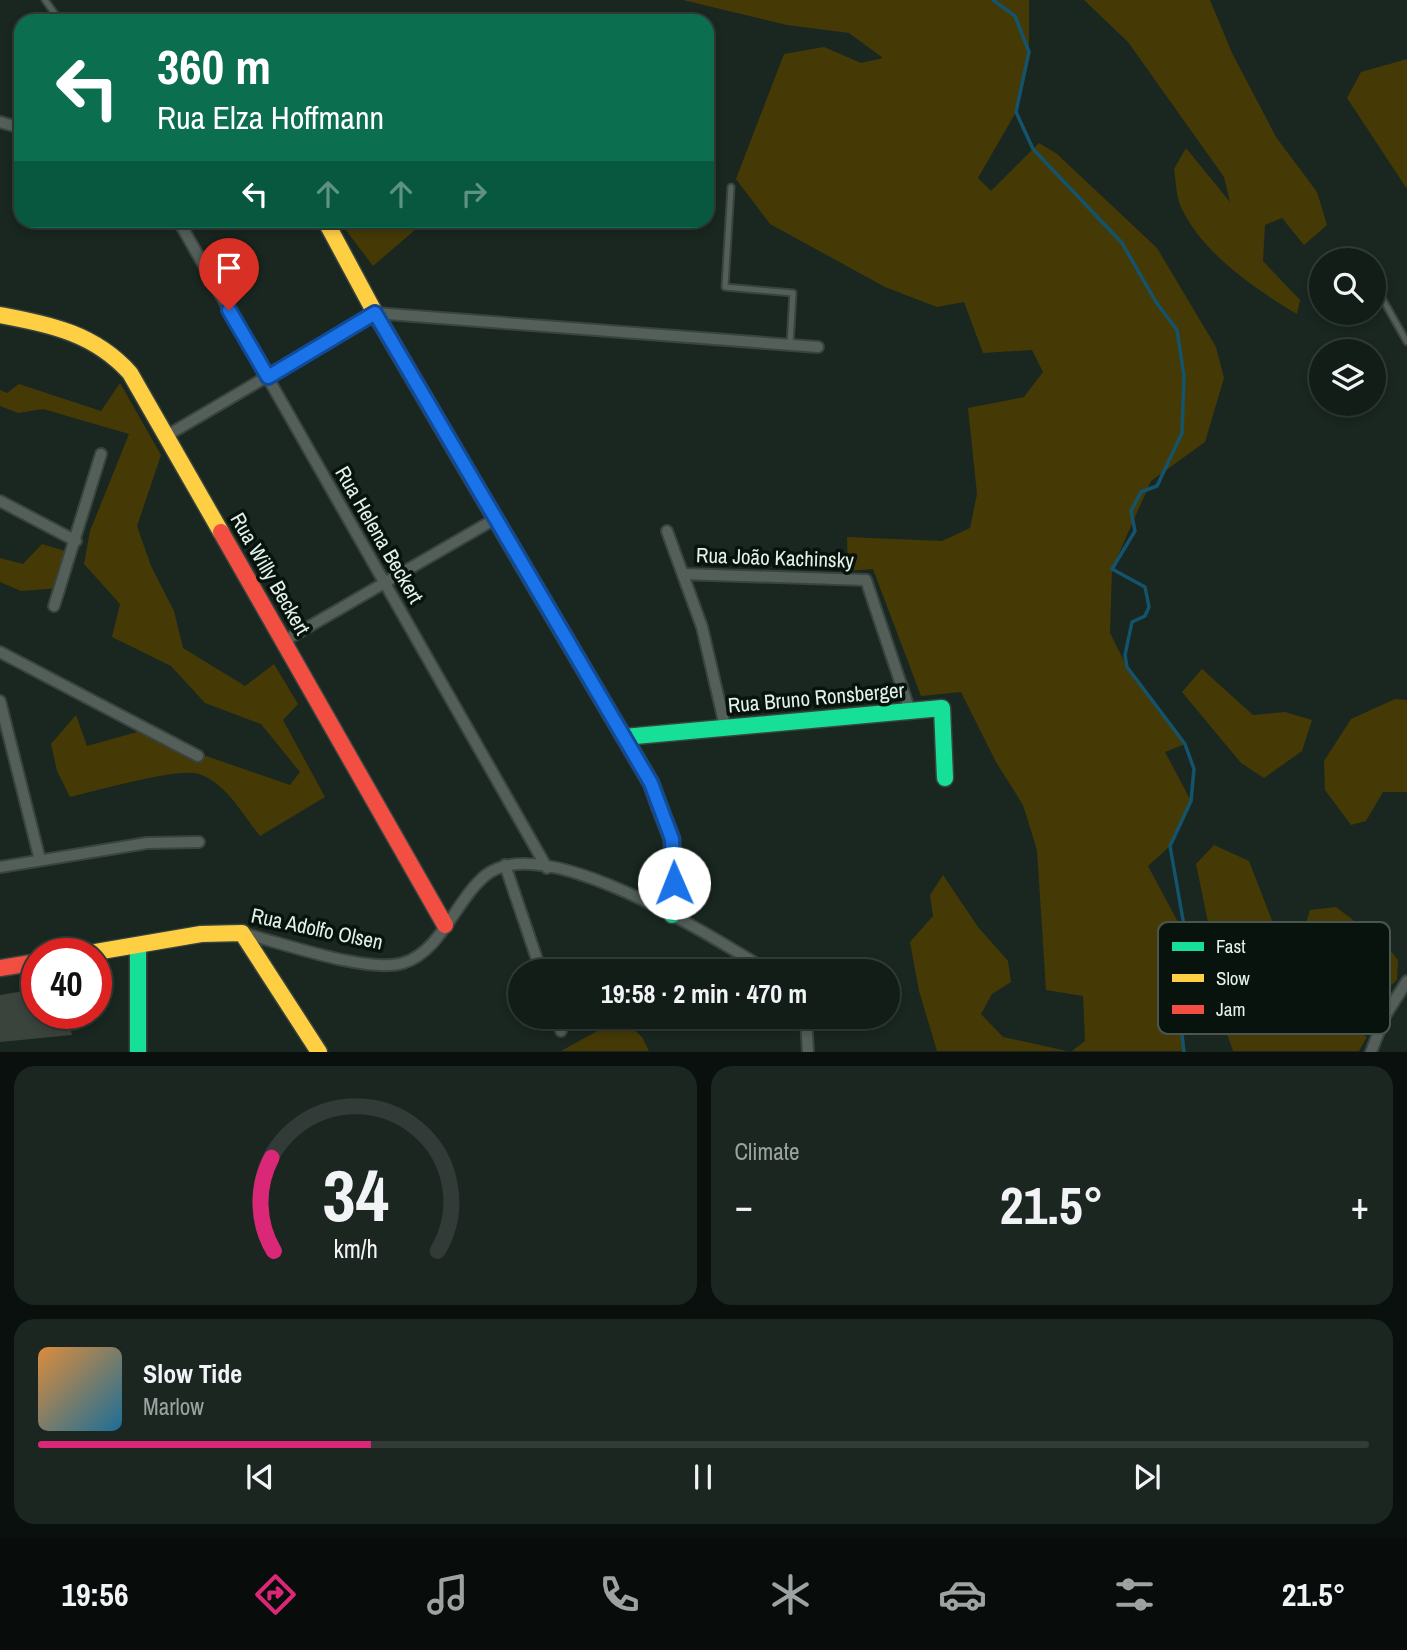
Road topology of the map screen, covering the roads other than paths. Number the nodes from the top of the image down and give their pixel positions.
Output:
1 (731, 187) dead end
2 (183, 228) edge
3 (329, 228) edge
4 (1386, 305) edge
5 (375, 313) junction
6 (0, 315) edge
7 (1407, 342) edge
8 (790, 345) junction
9 (818, 347) dead end
10 (268, 377) junction
11 (166, 436) junction
12 (101, 454) dead end
13 (0, 501) edge
14 (495, 519) junction
15 (667, 531) dead end
16 (76, 541) junction
17 (682, 574) junction
18 (385, 583) junction
19 (54, 606) dead end
20 (285, 641) junction
21 (0, 652) edge
22 (0, 701) edge
23 (910, 711) junction
24 (725, 726) junction
25 (5, 736) edge
26 (624, 737) junction
27 (198, 756) dead end
28 (945, 778) dead end
29 (199, 842) dead end
30 (40, 860) junction
31 (505, 865) junction
32 (0, 867) edge
33 (547, 868) junction
34 (672, 915) junction
35 (445, 925) junction
36 (242, 933) junction
37 (138, 945) junction
38 (112, 949) edge
39 (537, 959) edge
40 (747, 959) edge
41 (21, 965) edge
42 (0, 968) edge
43 (1407, 981) edge
44 (1390, 1008) edge
45 (807, 1029) edge
46 (1378, 1034) edge
47 (138, 1052) edge
48 (319, 1052) edge
49 (808, 1052) edge
50 (1371, 1052) edge

1 - 8 lane
2 - 10 street, Rua Helena Beckert
3 - 5 street
4 - 7 lane
5 - 8 street
5 - 10 street
5 - 14 street
6 - 11 street, Rua Willy Beckert
8 - 9 street
10 - 11 street
10 - 18 street, Rua Helena Beckert
11 - 20 street, Rua Willy Beckert
12 - 16 street
13 - 16 street
14 - 18 street
14 - 26 street
15 - 17 street
16 - 19 street
17 - 23 street, Rua João Kachinsky
17 - 24 street
18 - 20 street
18 - 33 street, Rua Helena Beckert
20 - 35 street, Rua Willy Beckert
21 - 27 street
22 - 25 street
23 - 24 street, Rua Bruno Ronsberger
23 - 28 street, Rua Bruno Ronsberger
24 - 26 street, Rua Bruno Ronsberger
25 - 30 street
26 - 34 street
29 - 30 street
30 - 32 street
31 - 33 street
31 - 35 street, Rua Adolfo Olsen
31 - 39 street
33 - 34 street
34 - 40 street
35 - 36 street, Rua Adolfo Olsen
36 - 37 street, Rua Adolfo Olsen
36 - 48 street
37 - 38 street, Rua Adolfo Olsen
37 - 47 street
41 - 42 street
43 - 44 street
45 - 49 street
46 - 50 street

